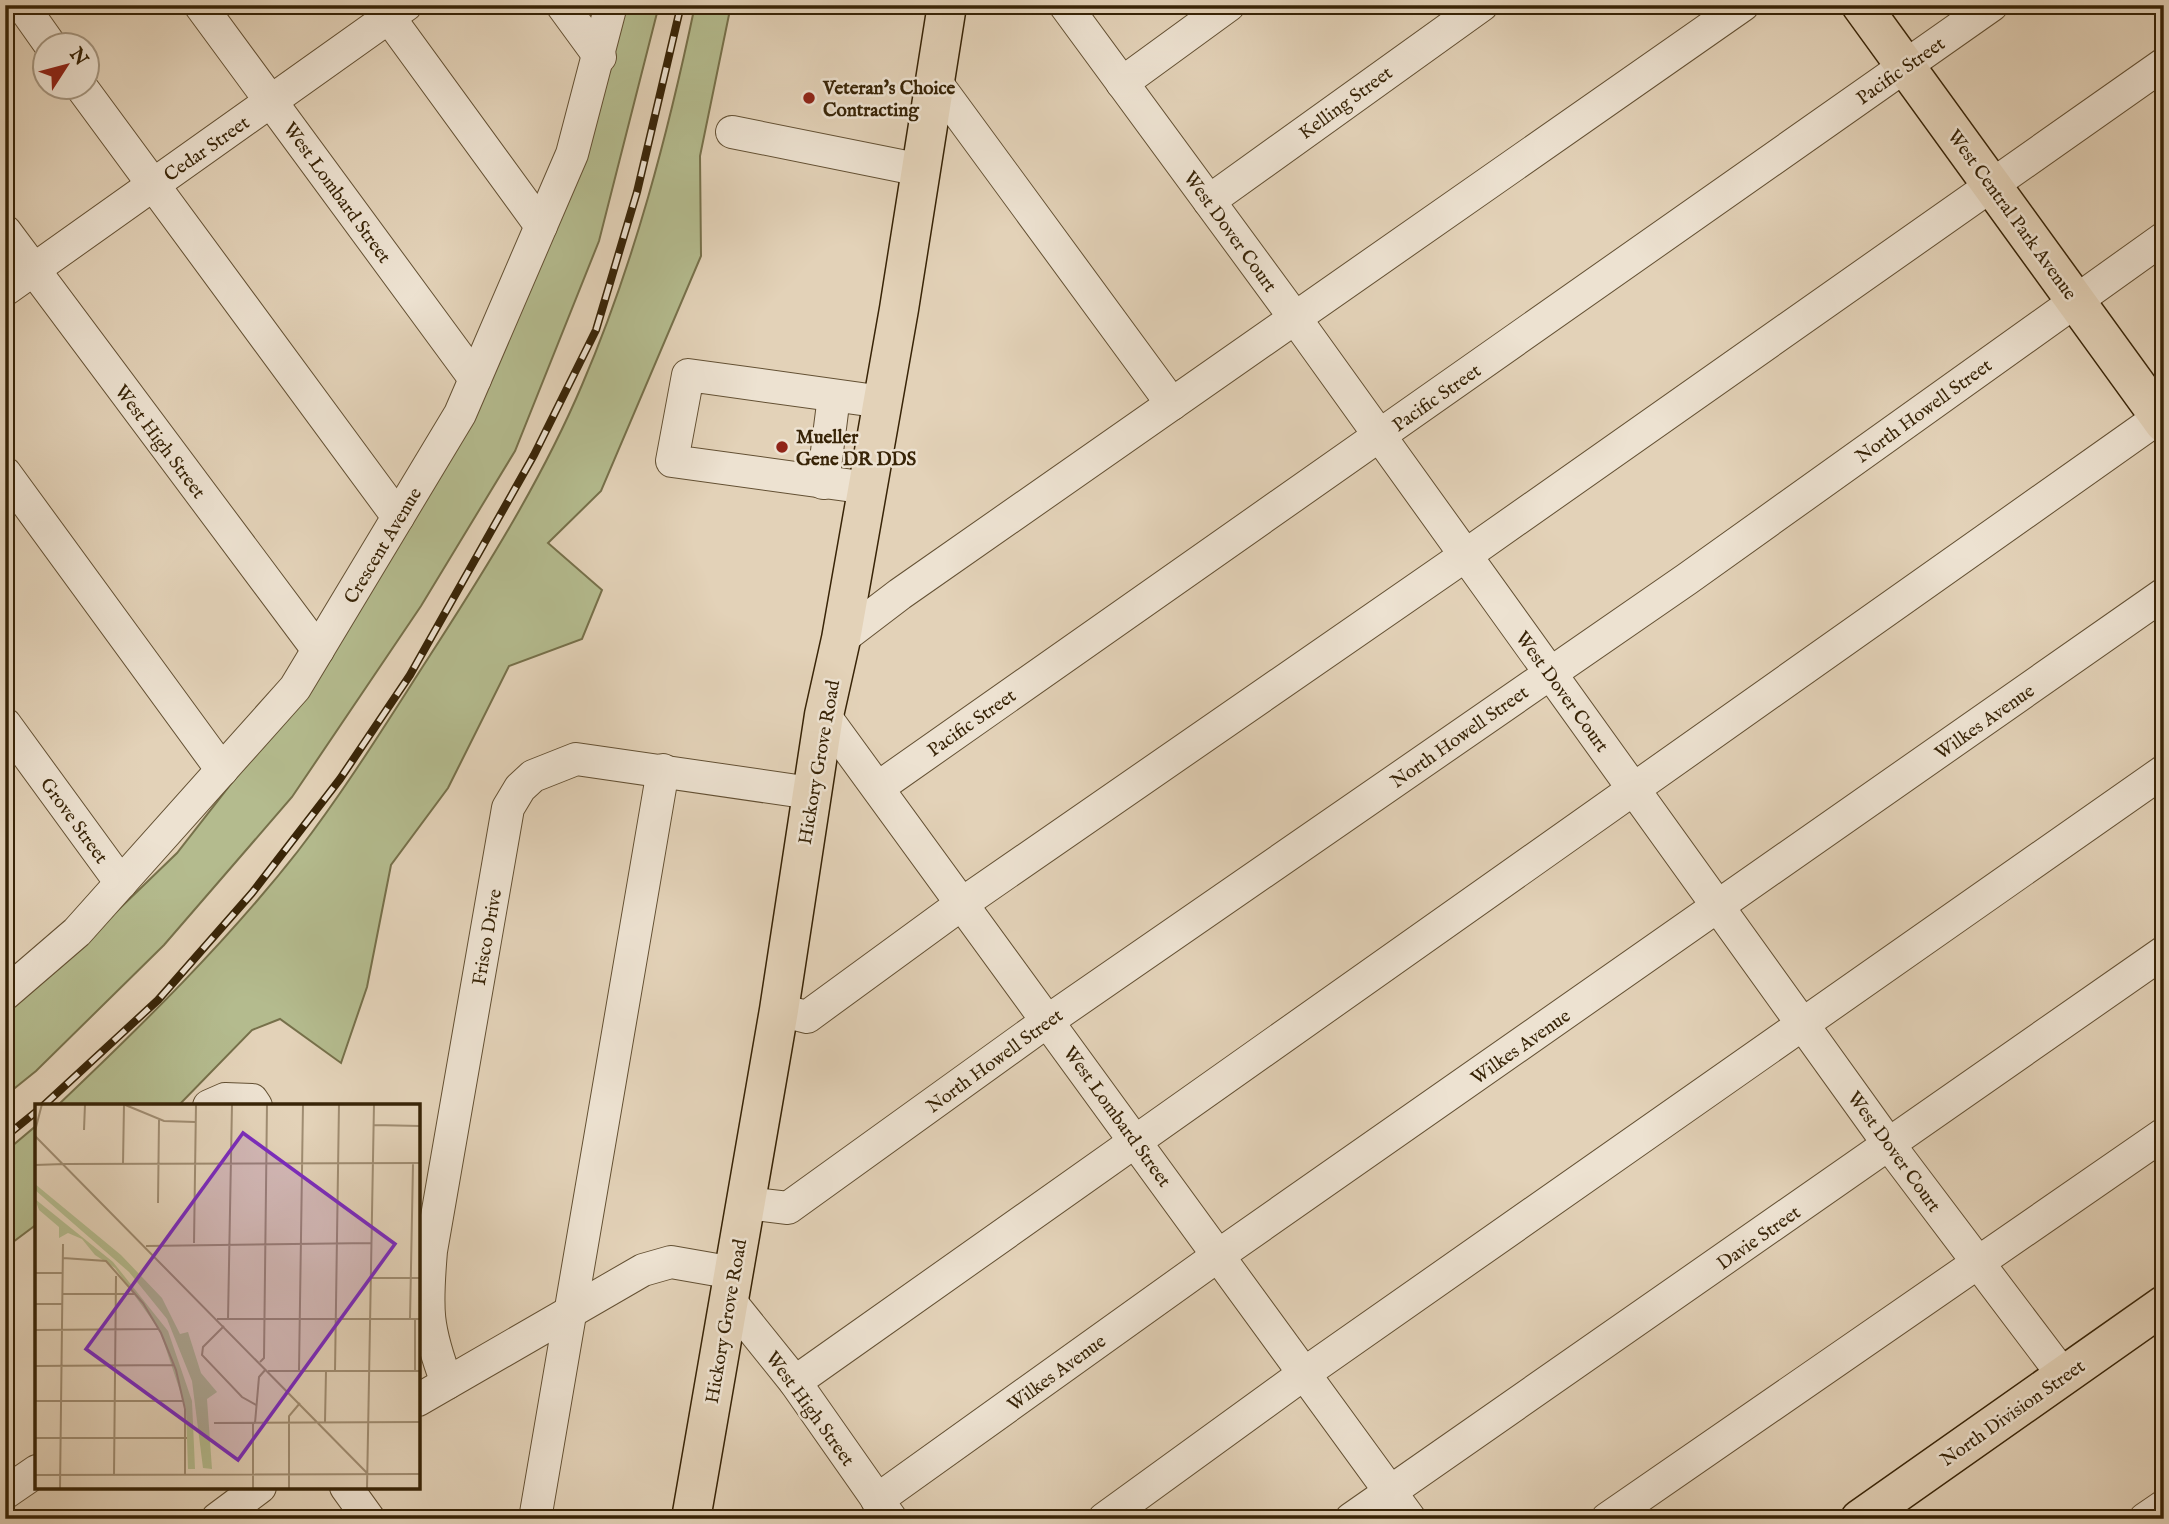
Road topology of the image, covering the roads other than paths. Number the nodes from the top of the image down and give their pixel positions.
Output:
1 (22, 5) edge
2 (200, 5) edge
3 (562, 5) edge
4 (611, 5) edge
5 (947, 5) edge
6 (1065, 5) edge
7 (1228, 5) edge
8 (1482, 5) edge
9 (1743, 5) edge
10 (1861, 5) edge
11 (1992, 5) edge
12 (391, 9) edge
13 (41, 32) edge
14 (600, 57) junction
15 (2164, 64) edge
16 (1905, 66) junction
17 (935, 81) junction
18 (1122, 83) junction
19 (92, 102) edge
20 (271, 102) junction
21 (732, 132) dead end
22 (921, 170) junction
23 (153, 185) junction
24 (1992, 185) junction
25 (1209, 201) junction
26 (541, 226) junction
27 (5, 232) edge
28 (2164, 238) edge
29 (33, 270) junction
30 (5, 290) edge
31 (2076, 301) junction
32 (1295, 318) junction
33 (475, 379) junction
34 (834, 396) junction
35 (883, 402) junction
36 (1172, 404) junction
37 (2162, 417) edge
38 (1380, 436) junction
39 (5, 473) edge
40 (823, 483) junction
41 (868, 488) junction
42 (398, 517) junction
43 (1466, 555) junction
44 (2164, 594) edge
45 (841, 639) junction
46 (318, 650) junction
47 (1550, 673) junction
48 (824, 715) junction
49 (5, 724) edge
50 (222, 770) junction
51 (663, 770) junction
52 (2164, 771) edge
53 (879, 787) junction
54 (1634, 790) junction
55 (811, 793) junction
56 (121, 883) junction
57 (963, 903) junction
58 (1719, 908) junction
59 (2164, 952) edge
60 (9, 983) edge
61 (779, 1010) junction
62 (1049, 1020) junction
63 (1803, 1025) junction
64 (214, 1104) edge
65 (255, 1104) edge
66 (2164, 1134) edge
67 (1134, 1140) junction
68 (1890, 1146) junction
69 (746, 1203) junction
70 (1219, 1255) junction
71 (1976, 1264) junction
72 (424, 1275) edge
73 (731, 1286) junction
74 (2164, 1305) edge
75 (570, 1312) junction
76 (1305, 1373) junction
77 (2063, 1375) junction
78 (795, 1382) junction
79 (447, 1383) junction
80 (420, 1399) edge
81 (35, 1472) edge
82 (257, 1489) edge
83 (347, 1489) edge
84 (1390, 1490) junction
85 (5, 1493) edge
86 (2164, 1506) edge
87 (884, 1509) edge
88 (216, 1519) edge
89 (369, 1519) edge
90 (535, 1519) edge
91 (691, 1519) edge
92 (1104, 1519) edge
93 (1351, 1519) edge
94 (1410, 1519) edge
95 (1606, 1519) edge
96 (1860, 1519) edge
97 (2145, 1519) edge

1 - 13 street
2 - 20 street, West Lombard Street
3 - 14 street
4 - 14 street, Crescent Avenue
5 - 17 main road, Hickory Grove Road
6 - 18 street, West Dover Court
7 - 18 street
8 - 25 street, Kelling Street
9 - 32 street
10 - 16 main road, West Central Park Avenue
11 - 16 street, Pacific Street
12 - 20 street, Cedar Street
12 - 26 street
14 - 26 street, Crescent Avenue
15 - 24 street
16 - 24 main road, West Central Park Avenue
16 - 38 street, Pacific Street
17 - 22 main road, Hickory Grove Road
17 - 36 street
18 - 25 street, West Dover Court
19 - 23 street
20 - 23 street, Cedar Street
20 - 33 street, West Lombard Street
21 - 22 street
22 - 35 main road, Hickory Grove Road
23 - 29 street, Cedar Street
23 - 42 street
24 - 31 main road, West Central Park Avenue
24 - 43 street
25 - 32 street, West Dover Court
26 - 33 street, Crescent Avenue
27 - 29 street, West High Street
28 - 31 street, North Howell Street
29 - 30 street, Cedar Street
29 - 46 street, West High Street
31 - 37 main road, West Central Park Avenue
31 - 47 street, North Howell Street
32 - 36 street
32 - 38 street, West Dover Court
33 - 42 street, Crescent Avenue
34 - 35 street
34 - 40 street
34 - 40 street
35 - 41 main road, Hickory Grove Road
36 - 45 street
37 - 54 street
38 - 43 street, West Dover Court
38 - 53 street, Pacific Street
39 - 50 street
40 - 41 street
41 - 45 main road, Hickory Grove Road
42 - 46 street, Crescent Avenue
43 - 47 street, West Dover Court
43 - 57 street
44 - 58 street, Wilkes Avenue
45 - 48 main road, Hickory Grove Road
46 - 50 street, Crescent Avenue
47 - 54 street, West Dover Court
47 - 62 street, North Howell Street
48 - 53 street, West Lombard Street
48 - 55 main road, Hickory Grove Road
49 - 56 street, Grove Street
50 - 56 street, Crescent Avenue
51 - 55 street, Frisco Drive
51 - 72 street, Frisco Drive
51 - 75 street
52 - 63 street
53 - 57 street, West Lombard Street
54 - 58 street, West Dover Court
54 - 67 street
55 - 61 main road, Hickory Grove Road
56 - 60 street, Crescent Avenue
57 - 61 street
57 - 62 street, West Lombard Street
58 - 63 street, West Dover Court
58 - 70 street, Wilkes Avenue
59 - 68 street, Davie Street
61 - 69 main road, Hickory Grove Road
62 - 67 street, West Lombard Street
62 - 69 street, North Howell Street
63 - 68 street, West Dover Court
63 - 76 street
64 - 65 street
66 - 71 street
67 - 70 street, West Lombard Street
67 - 78 street
68 - 71 street, West Dover Court
68 - 84 street, Davie Street
69 - 73 main road, Hickory Grove Road
70 - 76 street, West Lombard Street
70 - 87 street, Wilkes Avenue
71 - 77 street, West Dover Court
71 - 95 street
72 - 79 street, Frisco Drive
73 - 75 street
73 - 78 street, West High Street
73 - 91 main road, Hickory Grove Road
74 - 77 main road, North Division Street
75 - 79 street
75 - 90 street
76 - 84 street, West Lombard Street
76 - 92 street
77 - 96 main road, North Division Street
78 - 87 street, West High Street
79 - 80 street
81 - 85 street
82 - 88 street
83 - 89 street
84 - 93 street, Davie Street
84 - 94 street, West Lombard Street
86 - 97 street

